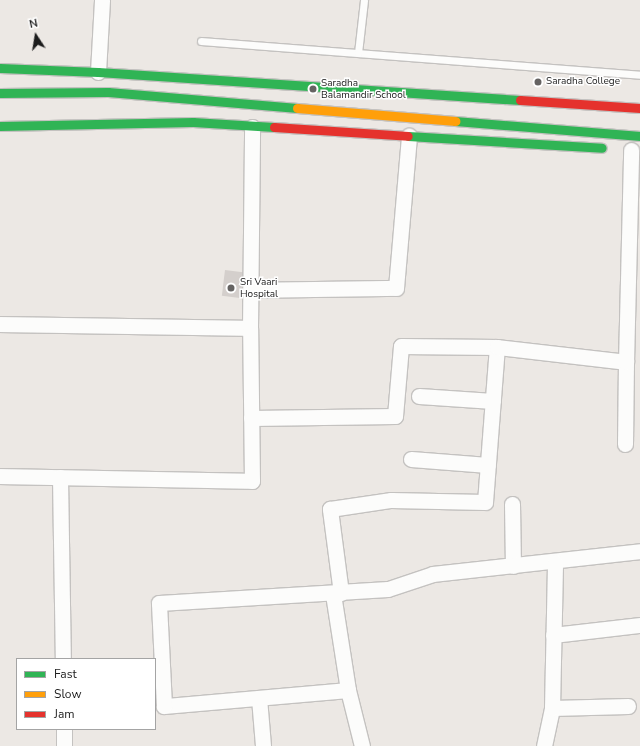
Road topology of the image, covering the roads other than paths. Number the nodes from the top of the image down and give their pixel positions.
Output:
1 (102, 0) edge
2 (364, 0) edge
3 (201, 41) dead end
4 (358, 53) junction
5 (0, 68) edge
6 (98, 72) junction
7 (640, 75) edge
8 (67, 82) dead end
9 (0, 93) edge
10 (390, 105) dead end
11 (640, 108) edge
12 (0, 126) edge
13 (252, 127) junction
14 (409, 136) junction
15 (640, 136) edge
16 (628, 149) edge
17 (250, 290) junction
18 (0, 324) edge
19 (250, 328) junction
20 (497, 347) junction
21 (626, 362) junction
22 (419, 396) dead end
23 (492, 401) junction
24 (251, 418) junction
25 (625, 444) dead end
26 (411, 459) dead end
27 (488, 465) junction
28 (0, 476) edge
29 (60, 477) junction
30 (512, 504) dead end
31 (640, 551) edge
32 (555, 562) junction
33 (513, 566) junction
34 (337, 594) junction
35 (640, 625) edge
36 (554, 635) junction
37 (63, 658) edge
38 (348, 690) junction
39 (259, 698) junction
40 (628, 706) dead end
41 (552, 708) junction
42 (64, 730) edge
43 (64, 746) edge
44 (263, 746) edge
45 (362, 746) edge
46 (544, 746) edge

1 - 6 street
2 - 4 lane
3 - 4 lane
4 - 7 lane
5 - 6 main road
6 - 11 main road
8 - 10 main road
9 - 15 main road
12 - 13 main road
13 - 14 main road
13 - 17 street
14 - 16 main road
14 - 17 street
16 - 21 street
17 - 19 street
18 - 19 street
19 - 24 street
20 - 21 street
20 - 23 street
20 - 24 street
21 - 25 street
22 - 23 street
23 - 27 street
24 - 29 street
26 - 27 street
27 - 34 street
28 - 29 street
29 - 37 street
30 - 33 street
31 - 32 street
32 - 33 street
32 - 36 street
33 - 34 street
34 - 38 street
34 - 39 street
35 - 36 street
36 - 41 street
38 - 39 street
38 - 45 street
39 - 44 street
40 - 41 street
41 - 46 street
42 - 43 street

